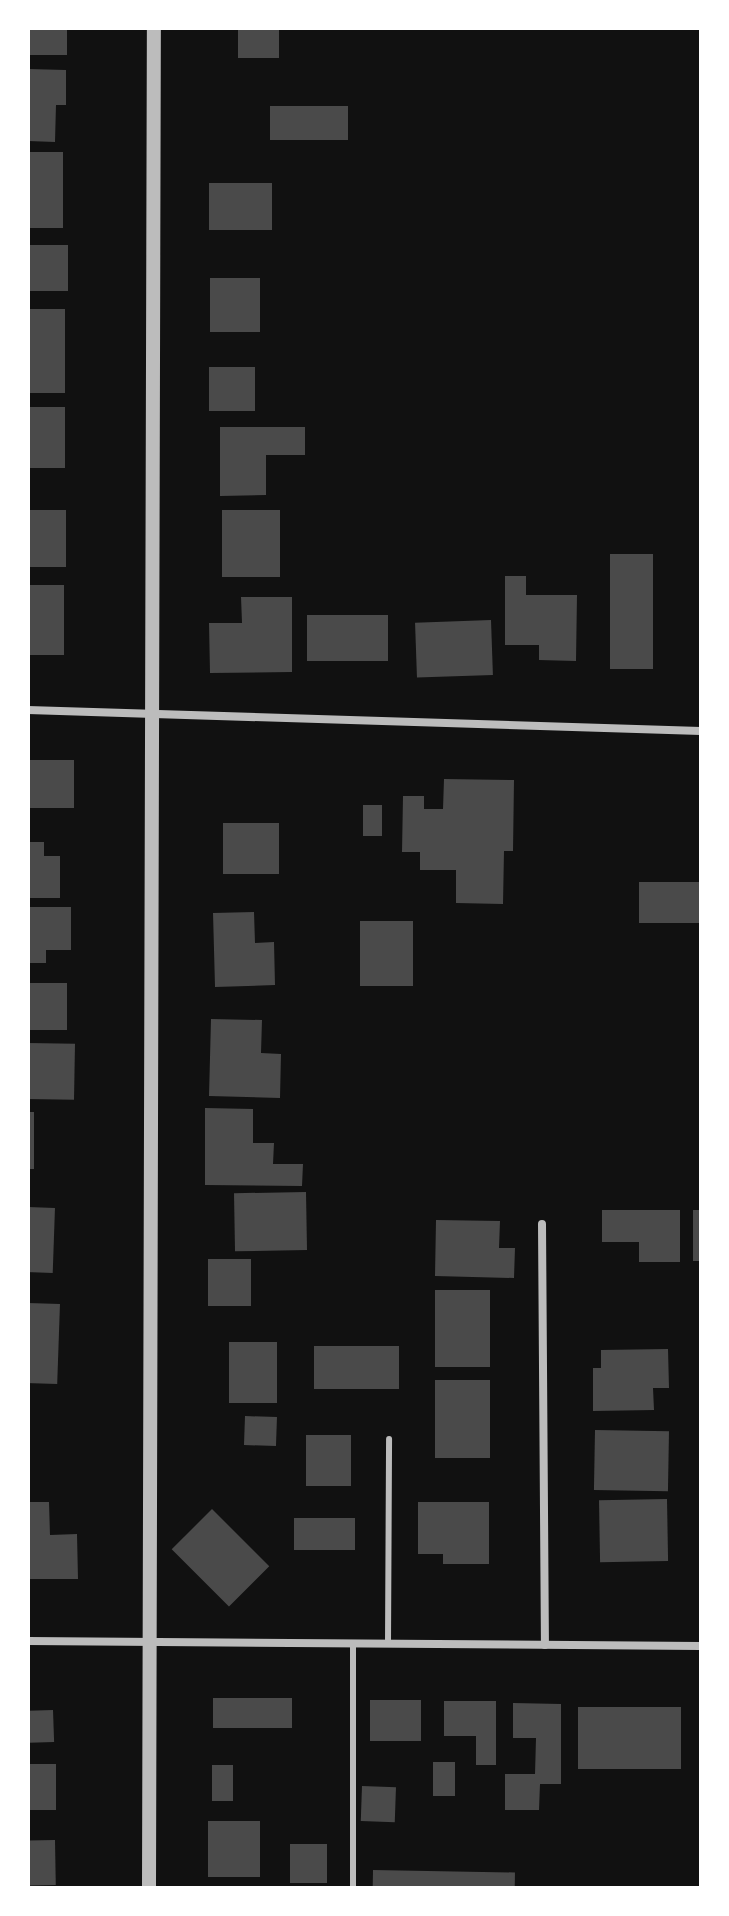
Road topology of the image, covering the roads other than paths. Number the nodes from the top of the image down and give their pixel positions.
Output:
1 (154, 28) edge
2 (28, 710) edge
3 (151, 712) junction
4 (701, 731) edge
5 (542, 1224) dead end
6 (389, 1439) dead end
7 (28, 1641) edge
8 (146, 1642) junction
9 (353, 1643) junction
10 (388, 1643) junction
11 (545, 1645) junction
12 (701, 1646) edge
13 (149, 1888) edge
14 (353, 1888) edge

1 - 3 street
2 - 3 street
3 - 4 street
3 - 8 street
5 - 11 street
6 - 10 lane
7 - 8 street
8 - 9 street
8 - 13 street
9 - 10 street
9 - 14 lane
10 - 11 street
11 - 12 street

